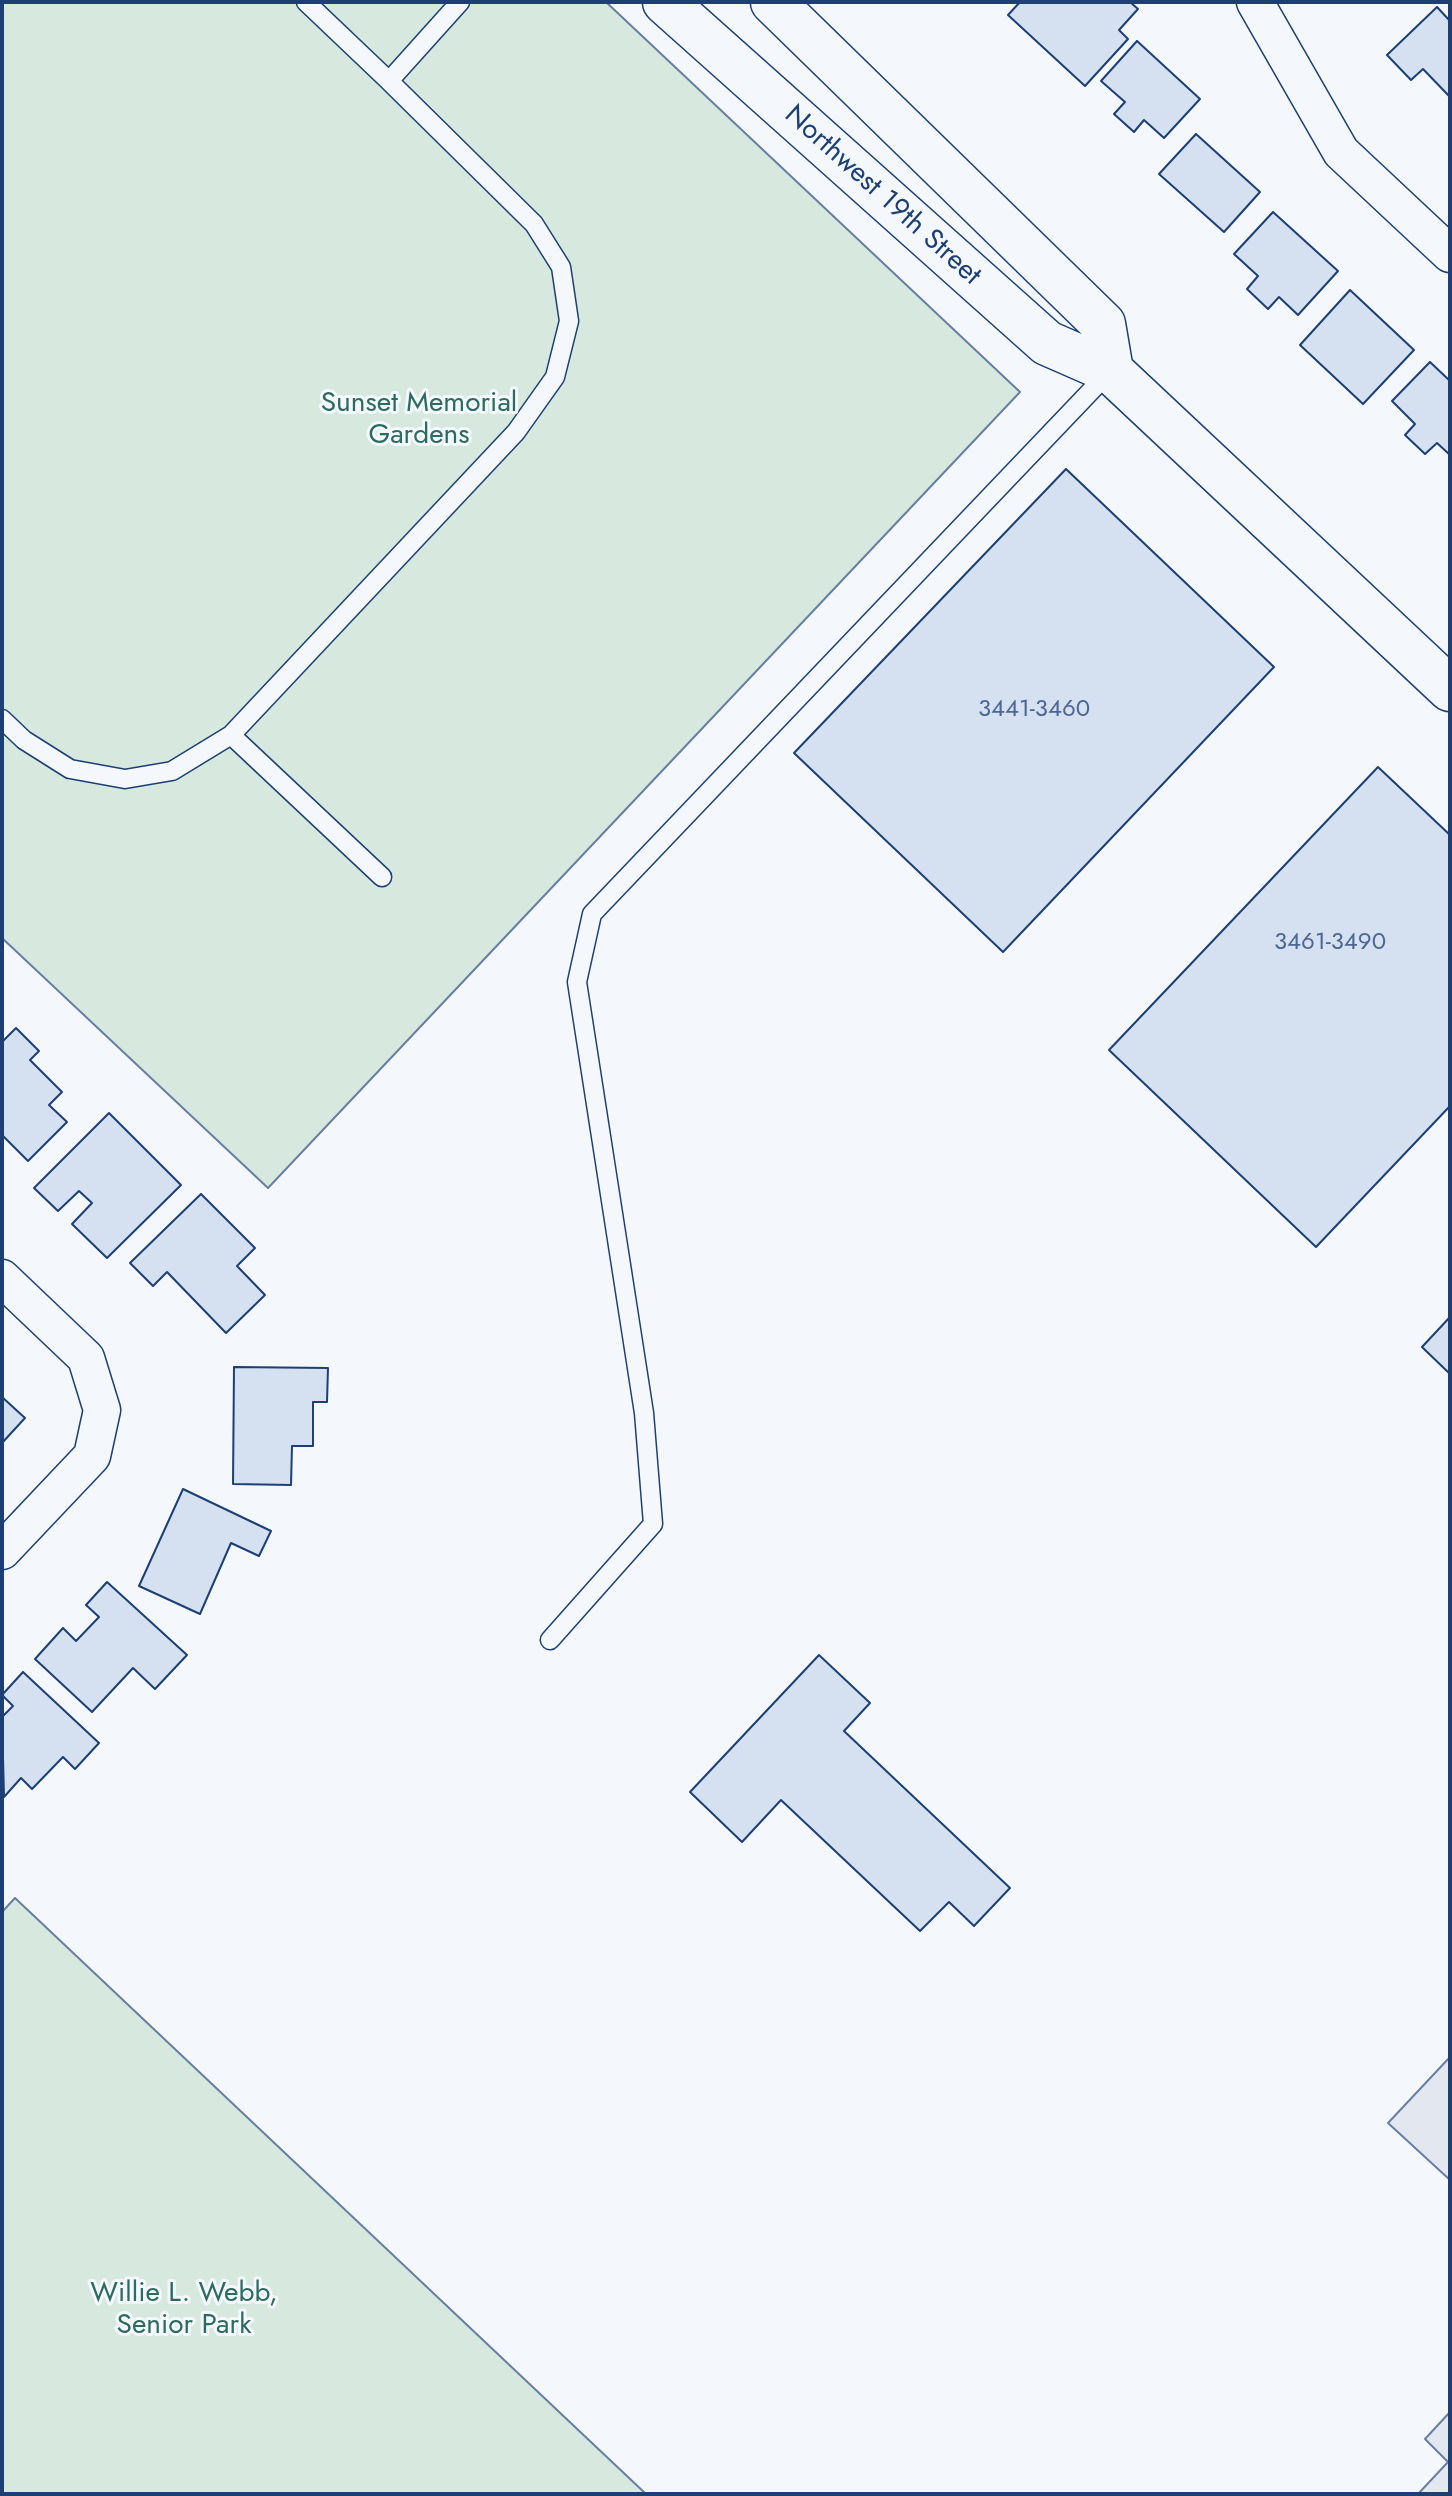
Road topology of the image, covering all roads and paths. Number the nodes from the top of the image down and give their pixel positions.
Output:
1 (306, 2) edge
2 (460, 2) edge
3 (665, 2) edge
4 (773, 2) edge
5 (1255, 2) edge
6 (389, 81) junction
7 (1450, 254) edge
8 (1111, 371) junction
9 (1450, 689) edge
10 (2, 719) edge
11 (231, 735) junction
12 (382, 877) dead end
13 (2, 1278) edge
14 (2, 1551) edge
15 (550, 1640) dead end

1 - 6 lane
2 - 6 lane
3 - 8 street, Northwest 19th Street
4 - 8 street, Northwest 19th Street
5 - 7 street
6 - 11 lane
8 - 9 street, Northwest 19th Street
8 - 15 lane
10 - 11 lane
11 - 12 lane
13 - 14 street

